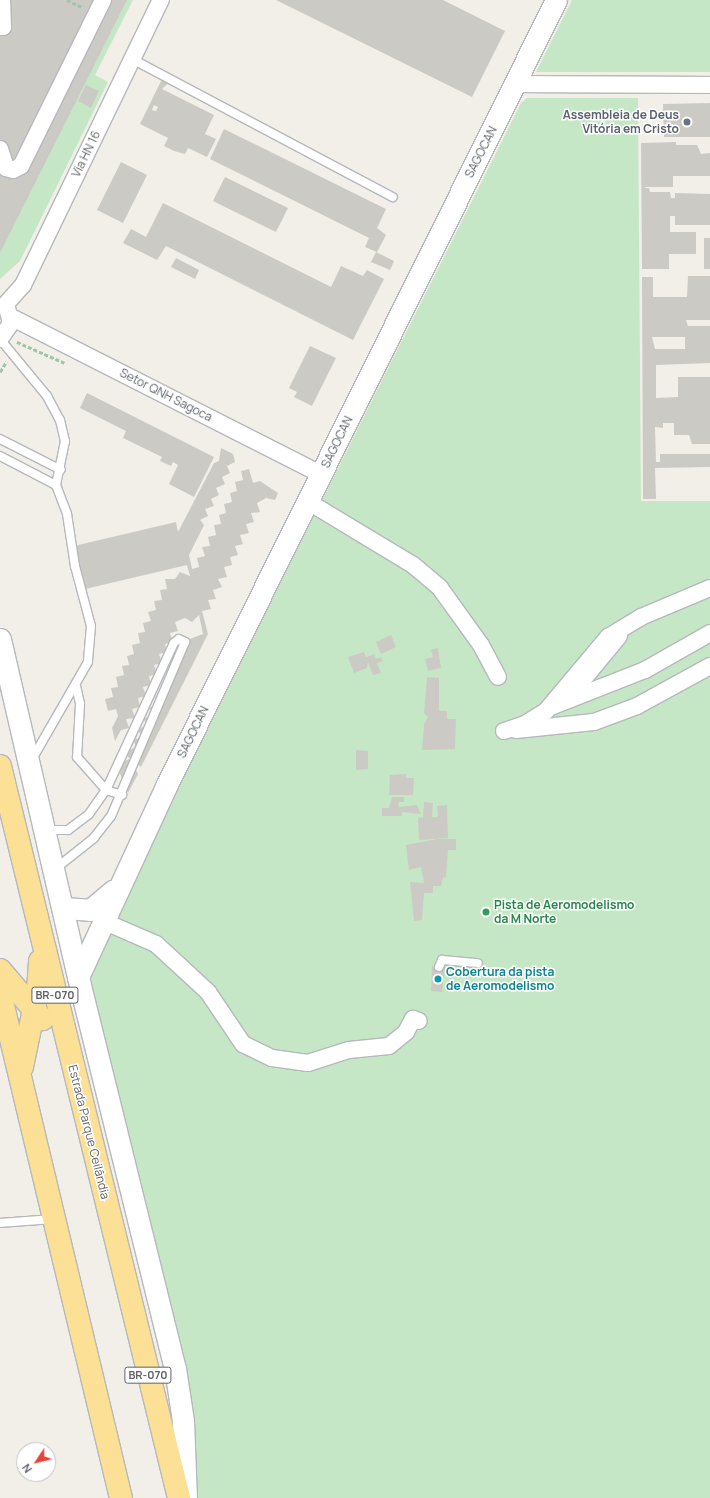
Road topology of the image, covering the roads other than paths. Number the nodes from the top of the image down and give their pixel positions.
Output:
1 (2, 0) edge
2 (103, 0) edge
3 (161, 0) edge
4 (556, 0) edge
5 (0, 27) edge
6 (132, 59) junction
7 (515, 84) junction
8 (710, 85) edge
9 (0, 149) edge
10 (393, 197) dead end
11 (5, 307) edge
12 (0, 339) edge
13 (0, 439) edge
14 (0, 456) edge
15 (60, 470) junction
16 (322, 474) junction
17 (56, 485) junction
18 (307, 501) junction
19 (710, 588) edge
20 (624, 627) junction
21 (710, 634) edge
22 (0, 639) edge
23 (710, 666) edge
24 (498, 678) dead end
25 (76, 686) junction
26 (564, 700) junction
27 (546, 711) junction
28 (30, 763) junction
29 (0, 766) edge
30 (106, 790) junction
31 (122, 795) junction
32 (46, 830) junction
33 (55, 870) junction
34 (119, 885) junction
35 (64, 908) junction
36 (103, 921) junction
37 (38, 927) junction
38 (478, 962) dead end
39 (439, 967) dead end
40 (0, 970) edge
41 (78, 977) junction
42 (0, 993) edge
43 (34, 1010) junction
44 (419, 1021) dead end
45 (72, 1063) junction
46 (20, 1078) junction
47 (54, 1219) junction
48 (0, 1222) edge
49 (121, 1498) edge
50 (179, 1498) edge
51 (186, 1498) edge

1 - 5 street
2 - 9 street
3 - 6 street, Via HN 16
4 - 7 street, SAGOCAN
6 - 10 lane
6 - 11 street, Via HN 16
7 - 8 street
7 - 16 street, SAGOCAN
11 - 12 street
11 - 16 street, Setor QNH Sagoca
12 - 15 lane
13 - 15 lane
14 - 17 lane
15 - 17 lane
16 - 18 street, SAGOCAN
17 - 25 lane
18 - 24 street
18 - 34 street, SAGOCAN
19 - 20 street
20 - 26 street
20 - 27 street
21 - 26 street
22 - 28 street
23 - 27 street
25 - 28 lane
25 - 30 lane
26 - 27 street
28 - 32 street
29 - 37 highway, Estrada Parque Ceilândia / BR-070
30 - 31 lane
30 - 31 lane
30 - 32 lane
31 - 33 lane
32 - 33 street
33 - 35 street
34 - 35 street, SAGOCAN
34 - 36 street, SAGOCAN
35 - 41 street
36 - 41 street, SAGOCAN
36 - 44 street
37 - 43 highway
37 - 45 highway, Estrada Parque Ceilândia / BR-070
38 - 39 lane
40 - 43 highway
41 - 51 street
42 - 46 highway
43 - 45 highway
43 - 46 highway
45 - 50 highway, Estrada Parque Ceilândia / BR-070
46 - 47 highway
47 - 48 lane
47 - 49 highway

